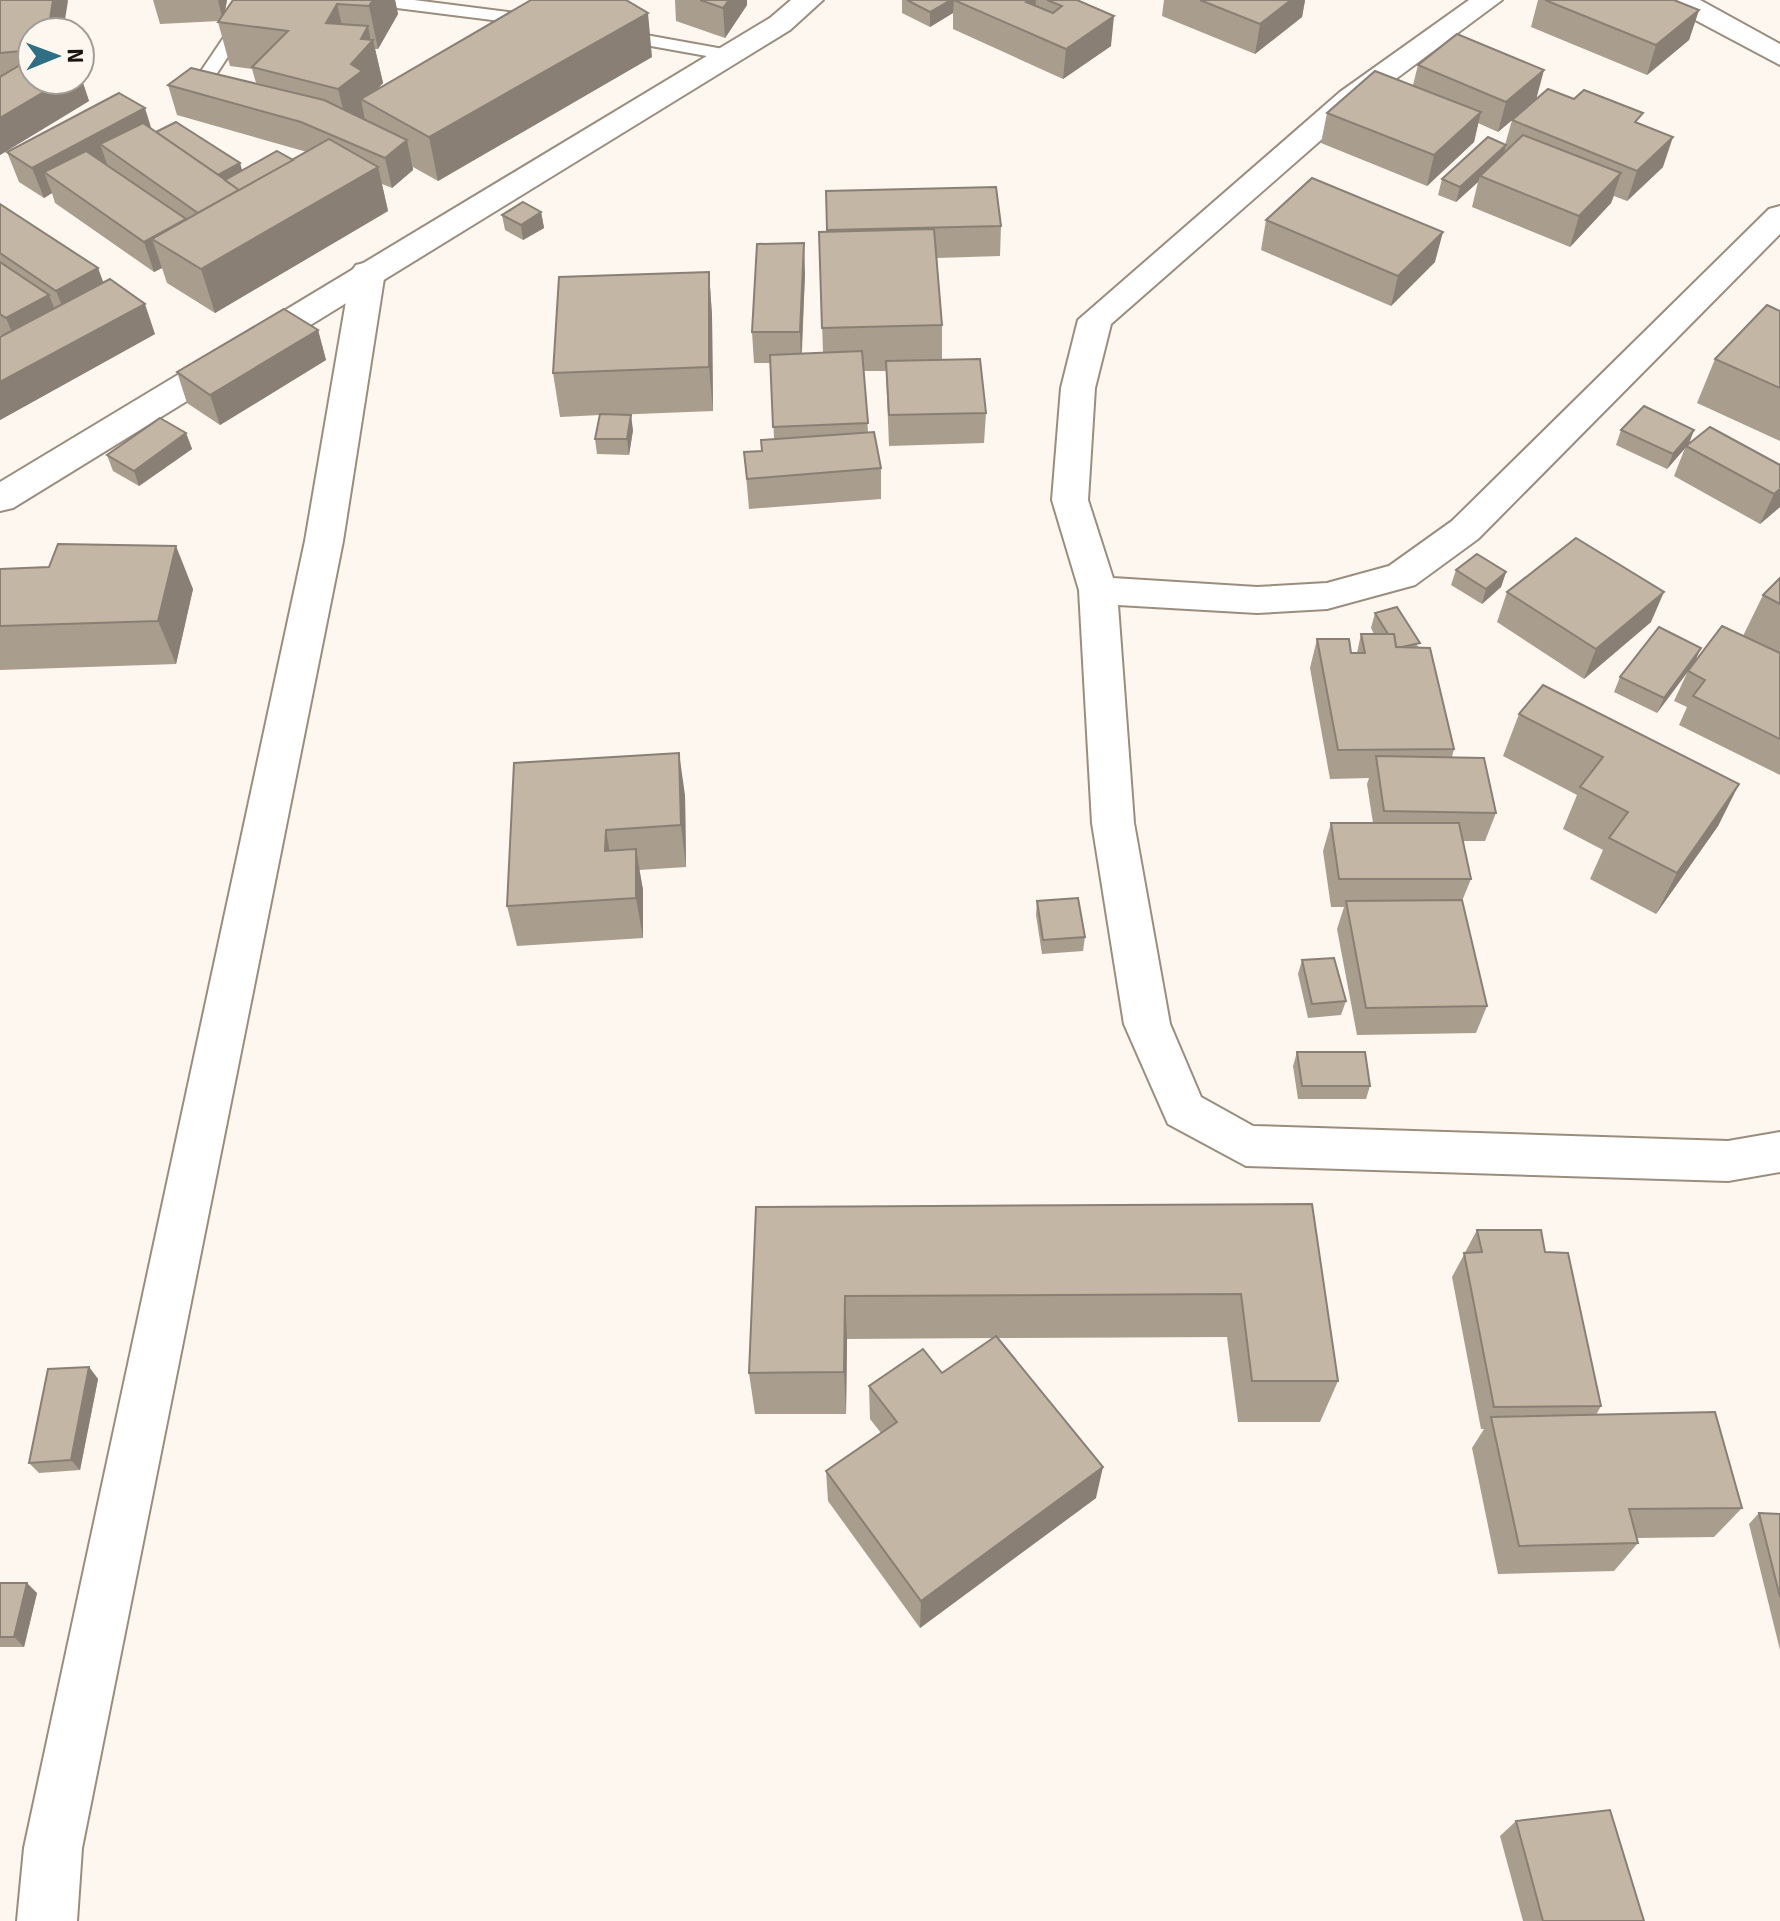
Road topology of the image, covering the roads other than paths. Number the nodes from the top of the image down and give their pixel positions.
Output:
1 (257, 0) edge
2 (373, 0) edge
3 (809, 0) edge
4 (1488, 0) edge
5 (1679, 0) edge
6 (784, 12) edge
7 (561, 24) edge
8 (607, 33) edge
9 (729, 55) junction
10 (1780, 56) edge
11 (202, 83) edge
12 (1780, 216) edge
13 (368, 272) junction
14 (0, 499) edge
15 (1098, 590) junction
16 (1780, 1152) edge
17 (47, 1921) edge

1 - 11 lane
2 - 7 lane
3 - 6 street
4 - 15 street
5 - 10 street
6 - 9 street
8 - 9 lane
9 - 13 street
12 - 15 street
13 - 14 street
13 - 17 street
15 - 16 street

